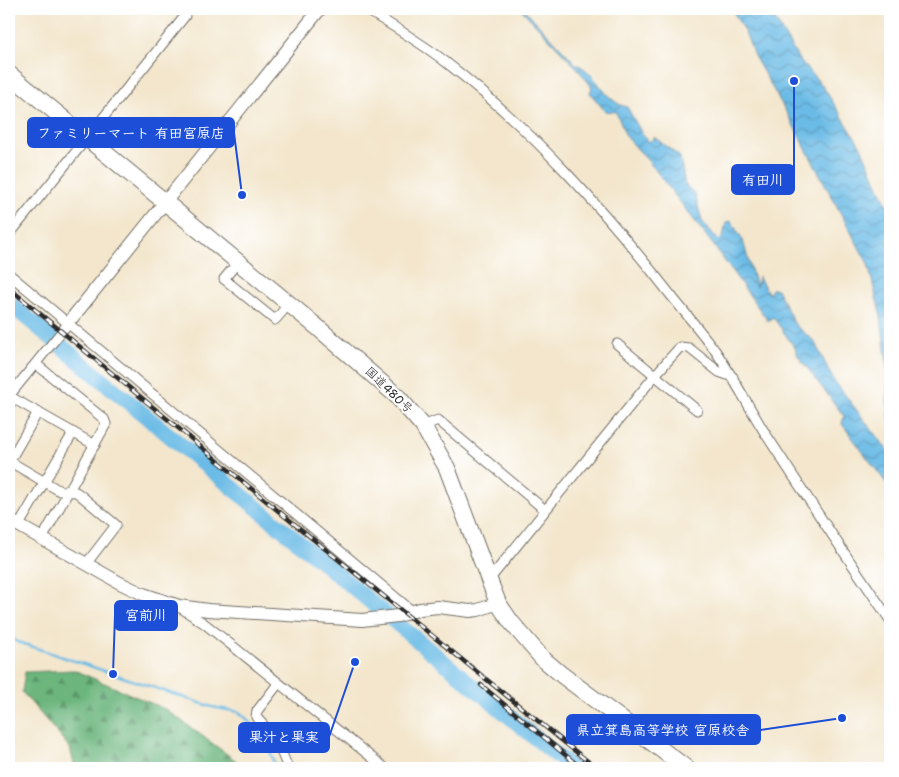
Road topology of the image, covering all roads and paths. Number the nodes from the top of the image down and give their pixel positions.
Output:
1 (320, 9) edge
2 (366, 9) edge
3 (185, 16) dead end
4 (9, 74) edge
5 (88, 139) junction
6 (165, 202) junction
7 (9, 235) edge
8 (9, 274) edge
9 (70, 321) junction
10 (616, 344) dead end
11 (36, 364) junction
12 (656, 374) junction
13 (733, 377) junction
14 (10, 393) edge
15 (697, 410) dead end
16 (38, 412) junction
17 (423, 426) junction
18 (73, 433) junction
19 (95, 445) junction
20 (9, 461) edge
21 (45, 482) junction
22 (68, 492) junction
23 (545, 510) junction
24 (14, 522) edge
25 (42, 539) junction
26 (86, 564) junction
27 (489, 580) junction
28 (498, 603) junction
29 (178, 606) junction
30 (412, 611) junction
31 (890, 620) edge
32 (278, 684) junction
33 (288, 768) edge
34 (385, 768) edge
35 (686, 768) edge

1 - 6 street
2 - 13 street
3 - 5 street
4 - 5 highway, 国道480号
5 - 6 highway, 国道480号
5 - 7 street
6 - 9 street
6 - 17 highway, 国道480号
8 - 9 street
9 - 11 street
9 - 30 street
10 - 12 street
11 - 14 street
11 - 19 street
12 - 13 street
12 - 15 street
12 - 23 street
13 - 31 street
14 - 16 street
16 - 18 street
16 - 20 street
17 - 23 street
17 - 27 highway, 国道480号
18 - 19 street
18 - 21 street
19 - 22 street
20 - 21 street
21 - 22 street
21 - 24 street
22 - 25 street
22 - 26 street
23 - 27 street
24 - 25 street
25 - 26 street
26 - 29 street
27 - 28 highway, 国道480号
28 - 30 street
28 - 35 highway, 国道480号
29 - 30 street
29 - 32 street
32 - 33 street
32 - 34 street

